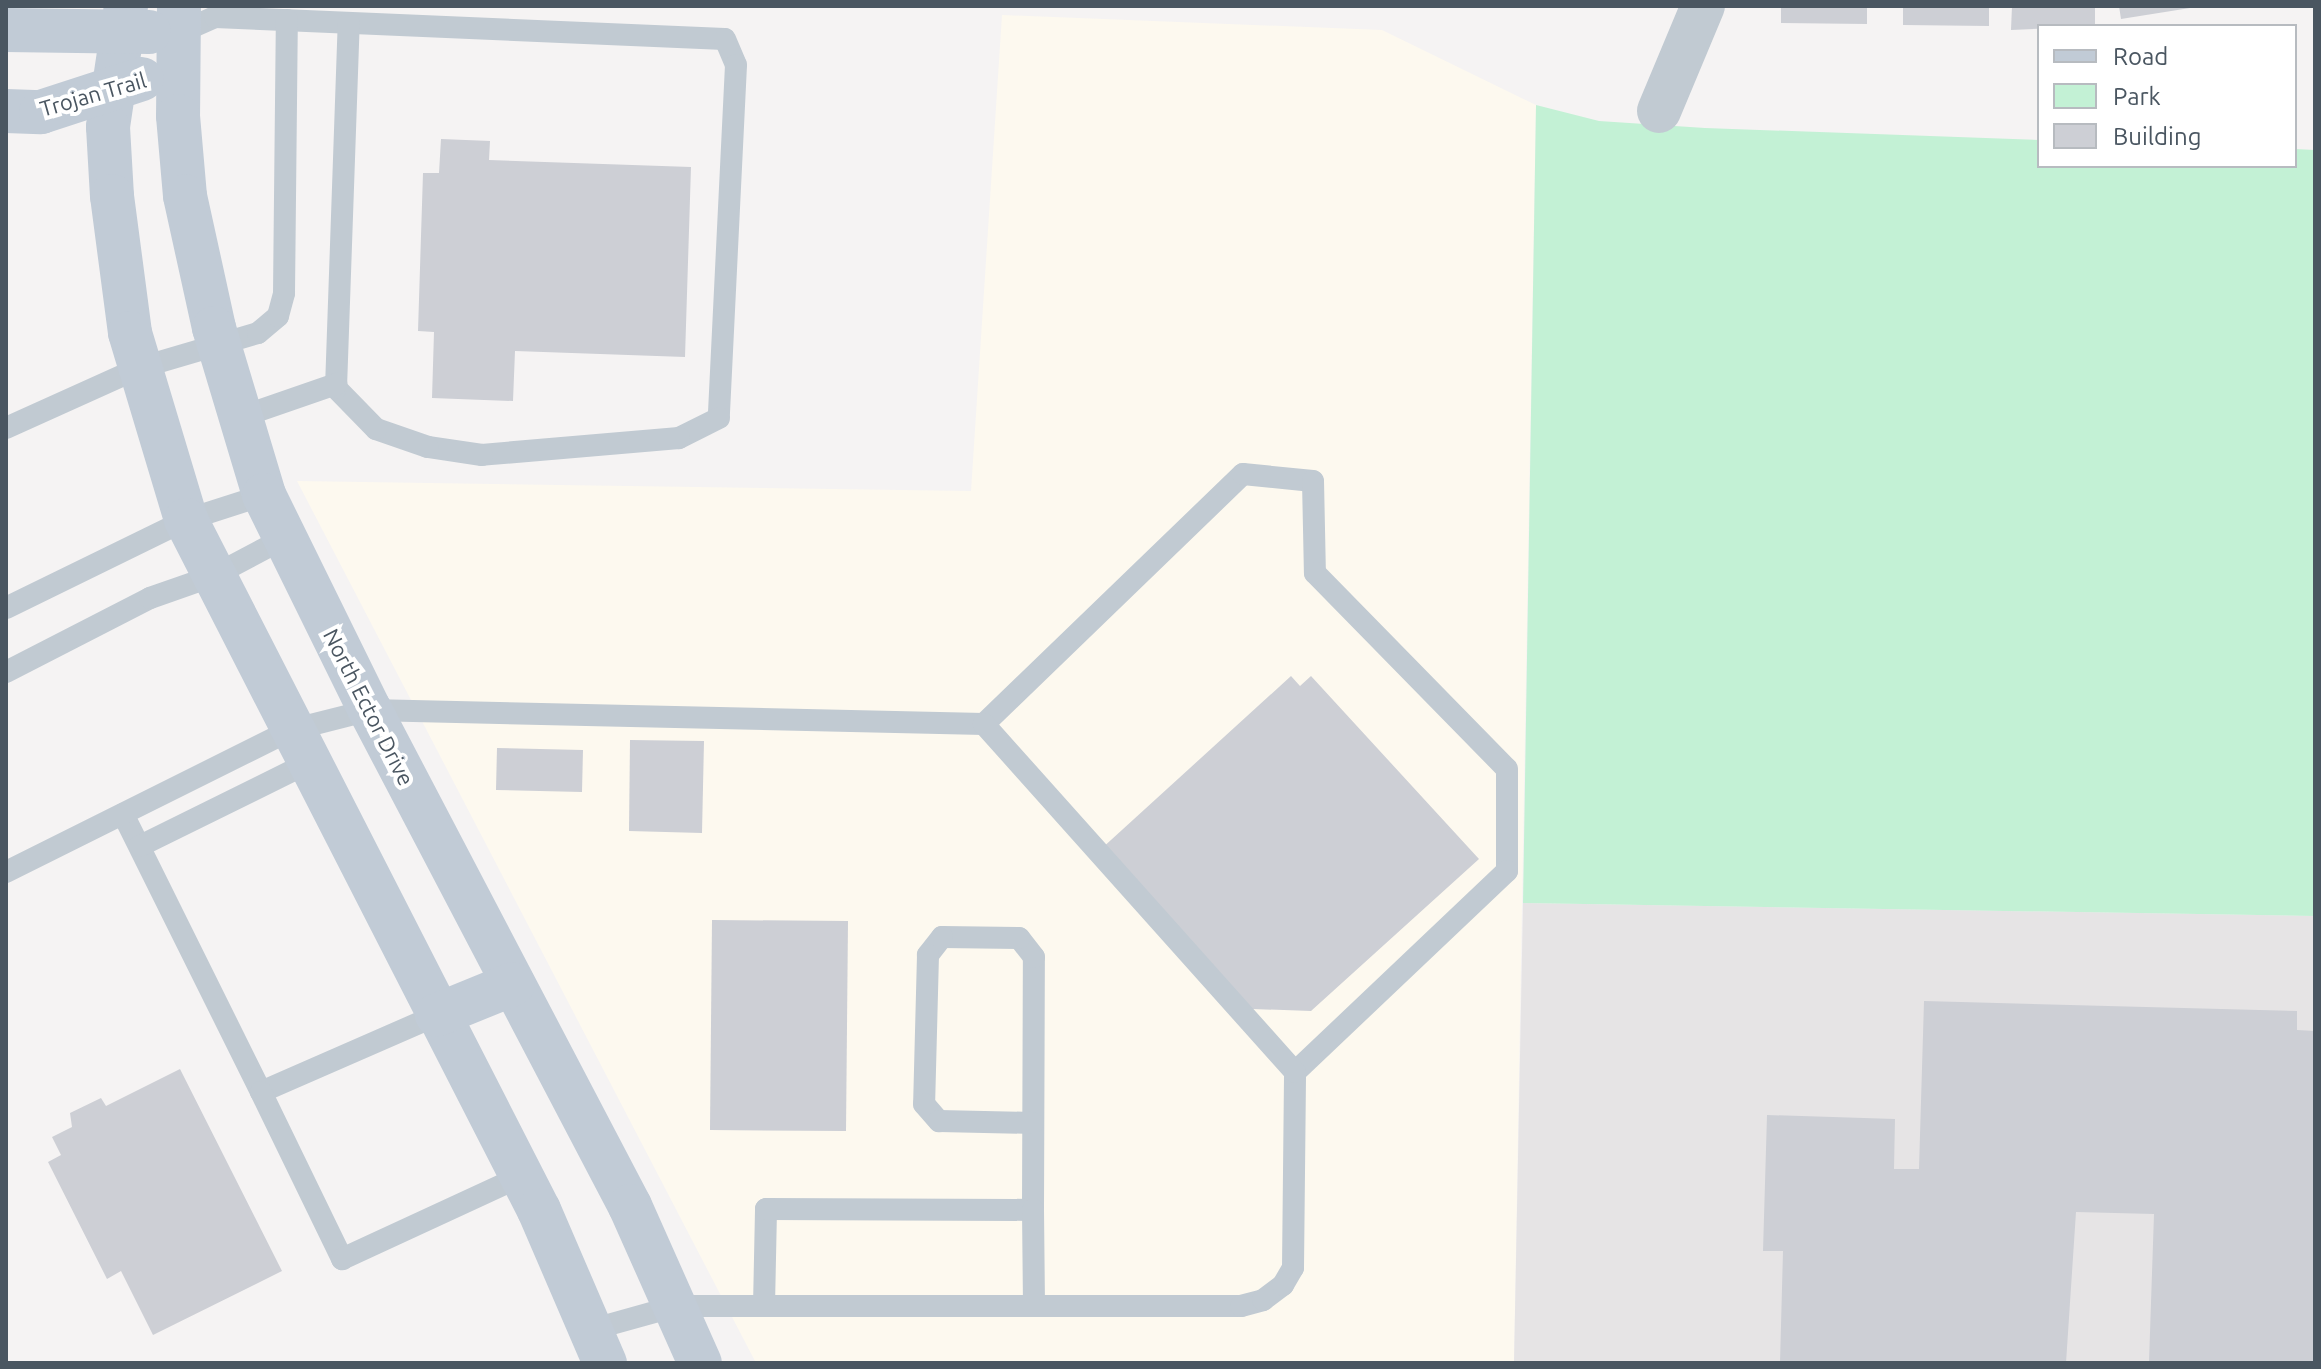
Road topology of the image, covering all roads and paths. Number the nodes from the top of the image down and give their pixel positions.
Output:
1 (1703, 6) edge
2 (124, 19) edge
3 (287, 20) junction
4 (349, 23) junction
5 (6, 30) edge
6 (179, 36) edge
7 (116, 86) junction
8 (6, 111) edge
9 (1659, 111) dead end
10 (218, 341) junction
11 (139, 368) junction
12 (336, 384) junction
13 (241, 417) junction
14 (6, 428) edge
15 (264, 495) junction
16 (186, 520) junction
17 (283, 539) junction
18 (213, 576) junction
19 (6, 608) edge
20 (6, 672) edge
21 (370, 710) junction
22 (984, 724) junction
23 (299, 746) junction
24 (123, 814) junction
25 (140, 846) junction
26 (6, 872) edge
27 (513, 984) junction
28 (437, 1015) junction
29 (1295, 1072) junction
30 (261, 1092) junction
31 (1033, 1123) junction
32 (522, 1176) junction
33 (1033, 1210) junction
34 (676, 1306) junction
35 (764, 1306) junction
36 (1034, 1306) junction
37 (598, 1346) edge
38 (700, 1363) edge

1 - 9 street
2 - 5 street
2 - 6 street
2 - 7 street
3 - 4 lane
3 - 6 lane
3 - 10 lane
4 - 12 lane
4 - 12 lane
6 - 7 street, Trojan Trail
6 - 10 street, North Ector Drive
7 - 8 street, Trojan Trail
7 - 11 street
10 - 11 lane
10 - 13 street, North Ector Drive
11 - 14 lane
11 - 16 street
12 - 13 lane
13 - 15 street, North Ector Drive
15 - 16 lane
15 - 17 street, North Ector Drive
16 - 18 street
16 - 19 lane
17 - 18 lane
17 - 21 street, North Ector Drive
18 - 20 lane
18 - 23 street
21 - 22 lane
21 - 23 lane
21 - 27 street, North Ector Drive
22 - 29 lane
22 - 29 lane
23 - 24 lane
23 - 25 lane
23 - 28 street
24 - 25 lane
24 - 26 lane
25 - 30 lane
27 - 28 street
27 - 34 street, North Ector Drive
28 - 30 lane
28 - 32 street
29 - 36 lane
30 - 32 lane
31 - 31 lane
31 - 33 lane
32 - 37 street
33 - 35 lane
33 - 36 lane
34 - 35 lane
34 - 37 lane
34 - 38 street, North Ector Drive
35 - 36 lane

